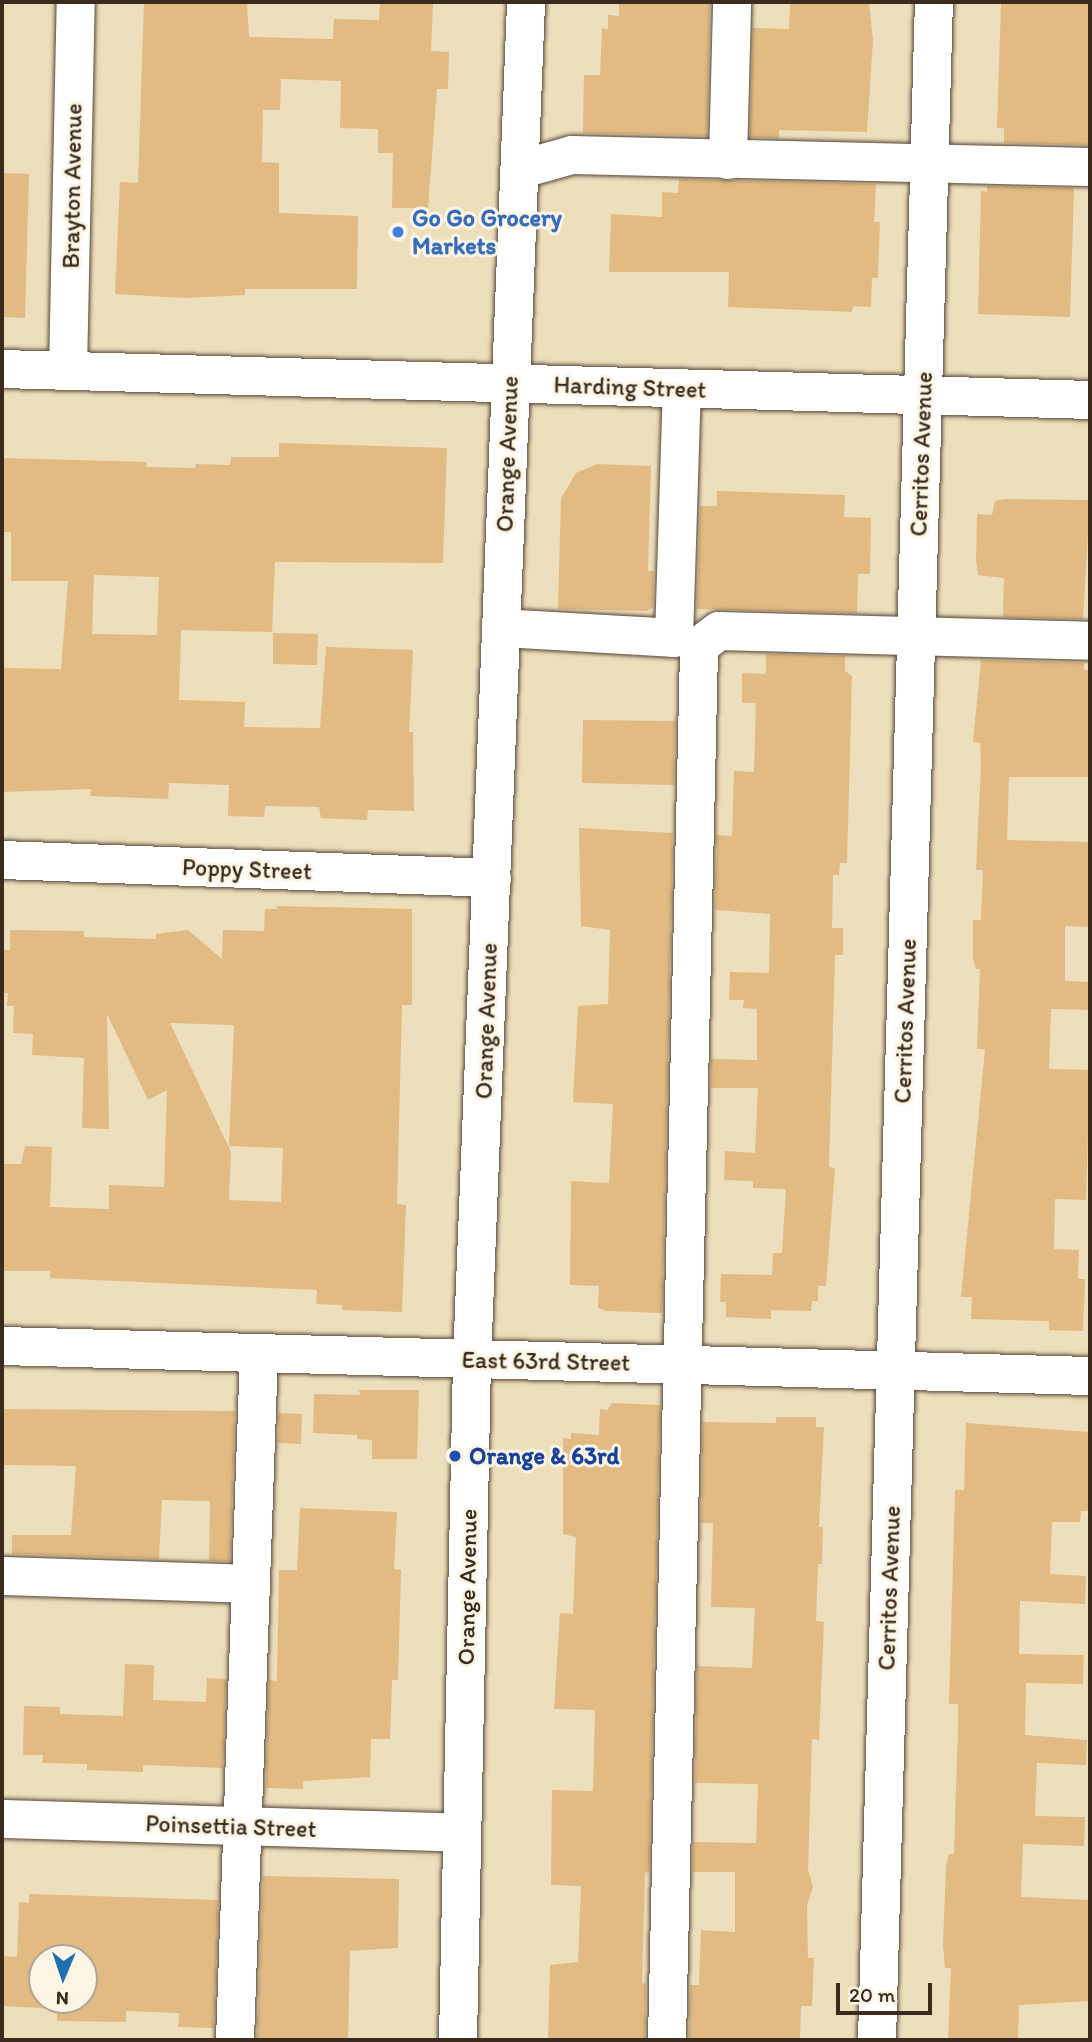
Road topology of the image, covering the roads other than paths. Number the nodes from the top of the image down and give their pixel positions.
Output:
1 (76, 2) edge
2 (526, 2) edge
3 (732, 2) edge
4 (934, 2) edge
5 (728, 160) junction
6 (929, 164) junction
7 (1090, 167) edge
8 (522, 169) junction
9 (2, 369) edge
10 (68, 370) junction
11 (509, 383) junction
12 (682, 388) junction
13 (923, 396) junction
14 (1090, 400) edge
15 (501, 628) junction
16 (915, 637) junction
17 (1090, 640) edge
18 (2, 860) edge
19 (492, 878) junction
20 (2, 1346) edge
21 (260, 1354) junction
22 (472, 1360) junction
23 (685, 1364) junction
24 (896, 1370) junction
25 (1090, 1376) edge
26 (2, 1576) edge
27 (251, 1584) junction
28 (2, 1819) edge
29 (243, 1826) junction
30 (461, 1833) junction
31 (236, 2040) edge
32 (458, 2040) edge
33 (667, 2040) edge
34 (877, 2040) edge

1 - 10 street, Brayton Avenue
2 - 8 street, Orange Avenue
3 - 5 street
4 - 6 street, Cerritos Avenue
5 - 6 street
5 - 8 street
6 - 7 street
6 - 13 street, Cerritos Avenue
8 - 11 street, Orange Avenue
9 - 10 street, Harding Street
10 - 11 street, Harding Street
11 - 12 street, Harding Street
11 - 15 street, Orange Avenue
12 - 13 street, Harding Street
12 - 15 street
13 - 14 street, Harding Street
13 - 16 street, Cerritos Avenue
15 - 19 street, Orange Avenue
16 - 17 street
16 - 23 street
16 - 24 street, Cerritos Avenue
18 - 19 street, Poppy Street
19 - 22 street, Orange Avenue
20 - 21 street, East 63rd Street
21 - 22 street, East 63rd Street
21 - 27 street
22 - 23 street, East 63rd Street
22 - 30 street, Orange Avenue
23 - 24 street, East 63rd Street
23 - 33 street
24 - 25 street, East 63rd Street
24 - 34 street, Cerritos Avenue
26 - 27 street
27 - 29 street
28 - 29 street, Poinsettia Street
29 - 30 street, Poinsettia Street
29 - 31 street
30 - 32 street, Orange Avenue

